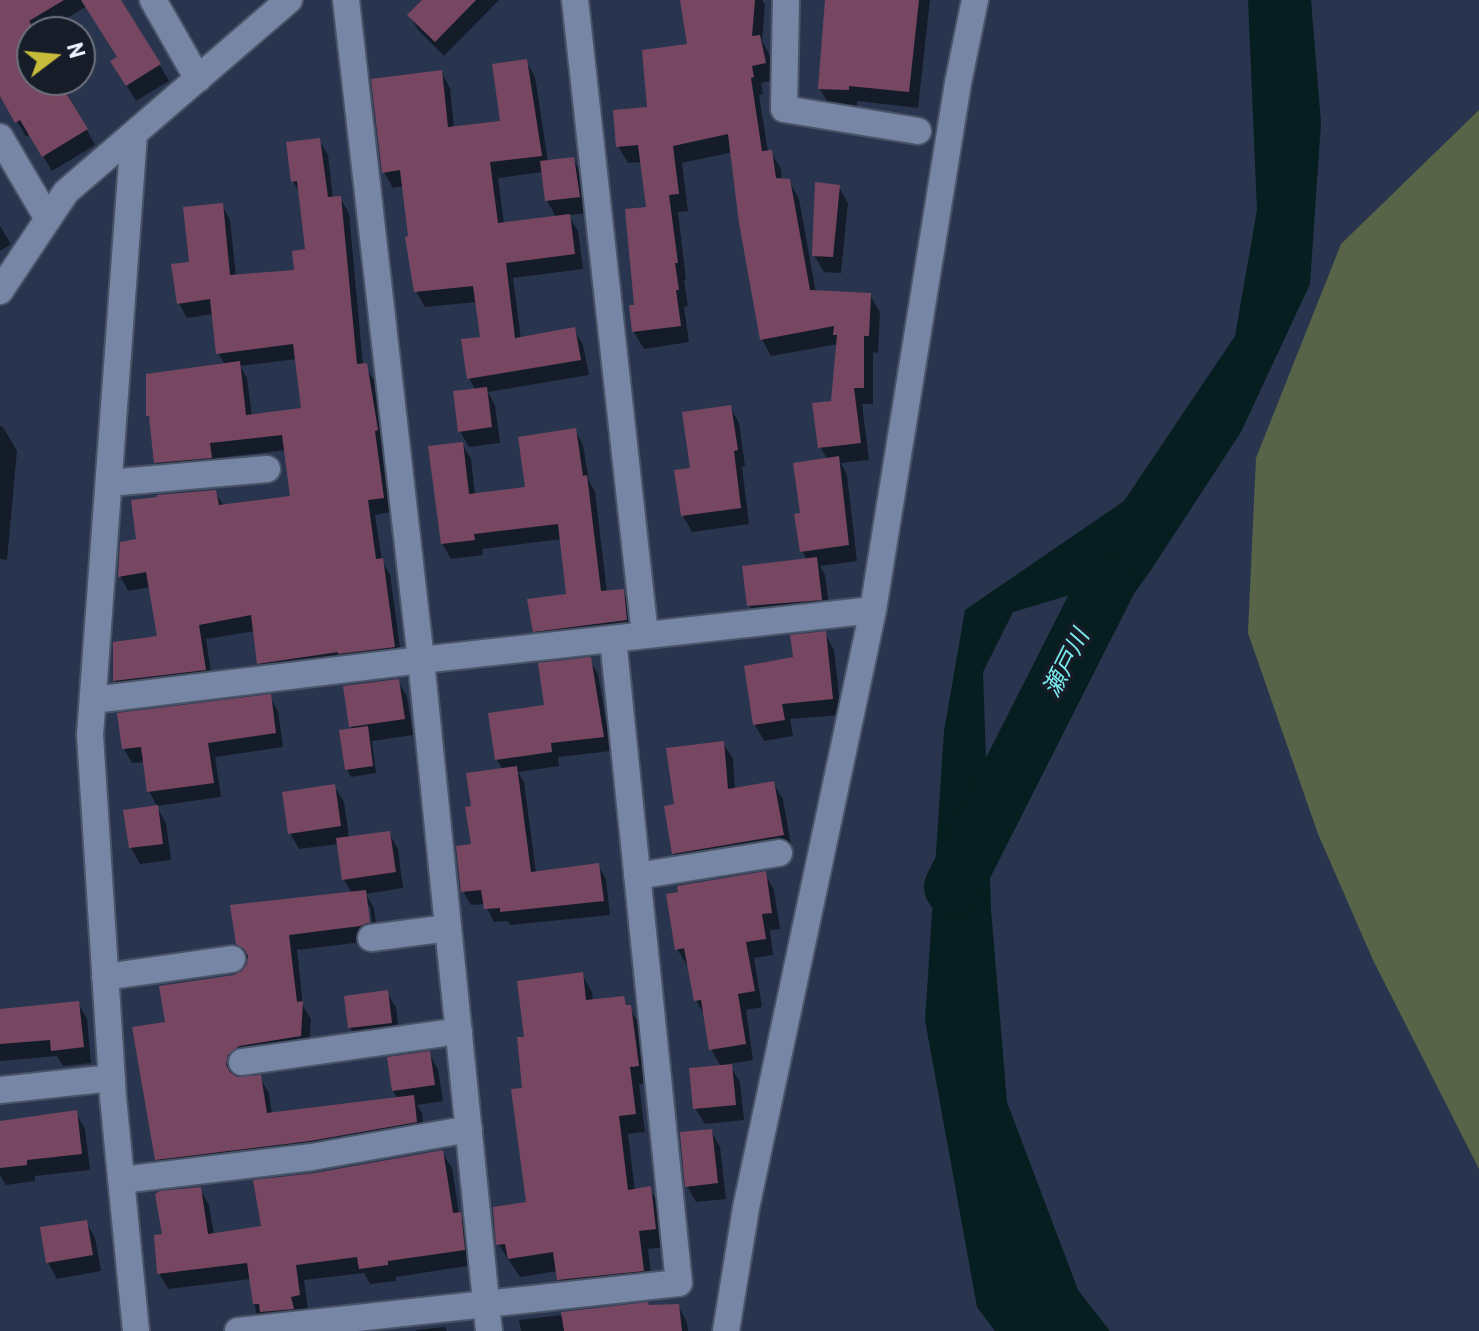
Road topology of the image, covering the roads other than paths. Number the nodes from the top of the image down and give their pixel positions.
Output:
1 (153, 0) edge
2 (289, 0) edge
3 (346, 0) edge
4 (575, 0) edge
5 (786, 0) edge
6 (975, 0) edge
7 (198, 79) junction
8 (918, 131) dead end
9 (134, 134) junction
10 (0, 137) edge
11 (48, 219) junction
12 (0, 291) edge
13 (267, 469) dead end
14 (109, 483) junction
15 (873, 610) junction
16 (645, 635) junction
17 (613, 639) junction
18 (421, 660) junction
19 (93, 700) junction
20 (779, 853) dead end
21 (637, 876) junction
22 (448, 928) junction
23 (371, 938) dead end
24 (232, 959) dead end
25 (105, 977) junction
26 (459, 1031) junction
27 (242, 1062) dead end
28 (112, 1078) junction
29 (0, 1090) edge
30 (469, 1129) junction
31 (122, 1180) junction
32 (486, 1303) junction
33 (136, 1331) edge
34 (238, 1331) edge
35 (489, 1331) edge
36 (726, 1331) edge

1 - 7 street
2 - 7 street
3 - 18 street
4 - 16 street
5 - 8 street
6 - 15 street
7 - 9 street
9 - 11 street
9 - 14 street
10 - 11 street
11 - 12 street
13 - 14 street
14 - 19 street
15 - 16 street
15 - 36 street
16 - 17 street
17 - 18 street
17 - 21 street
18 - 19 street
18 - 22 street
19 - 25 street
20 - 21 street
21 - 32 street
22 - 23 street
22 - 26 street
24 - 25 street
25 - 28 street
26 - 27 street
26 - 30 street
28 - 29 street
28 - 31 street
30 - 31 street
30 - 32 street
31 - 33 street
32 - 34 street
32 - 35 street

